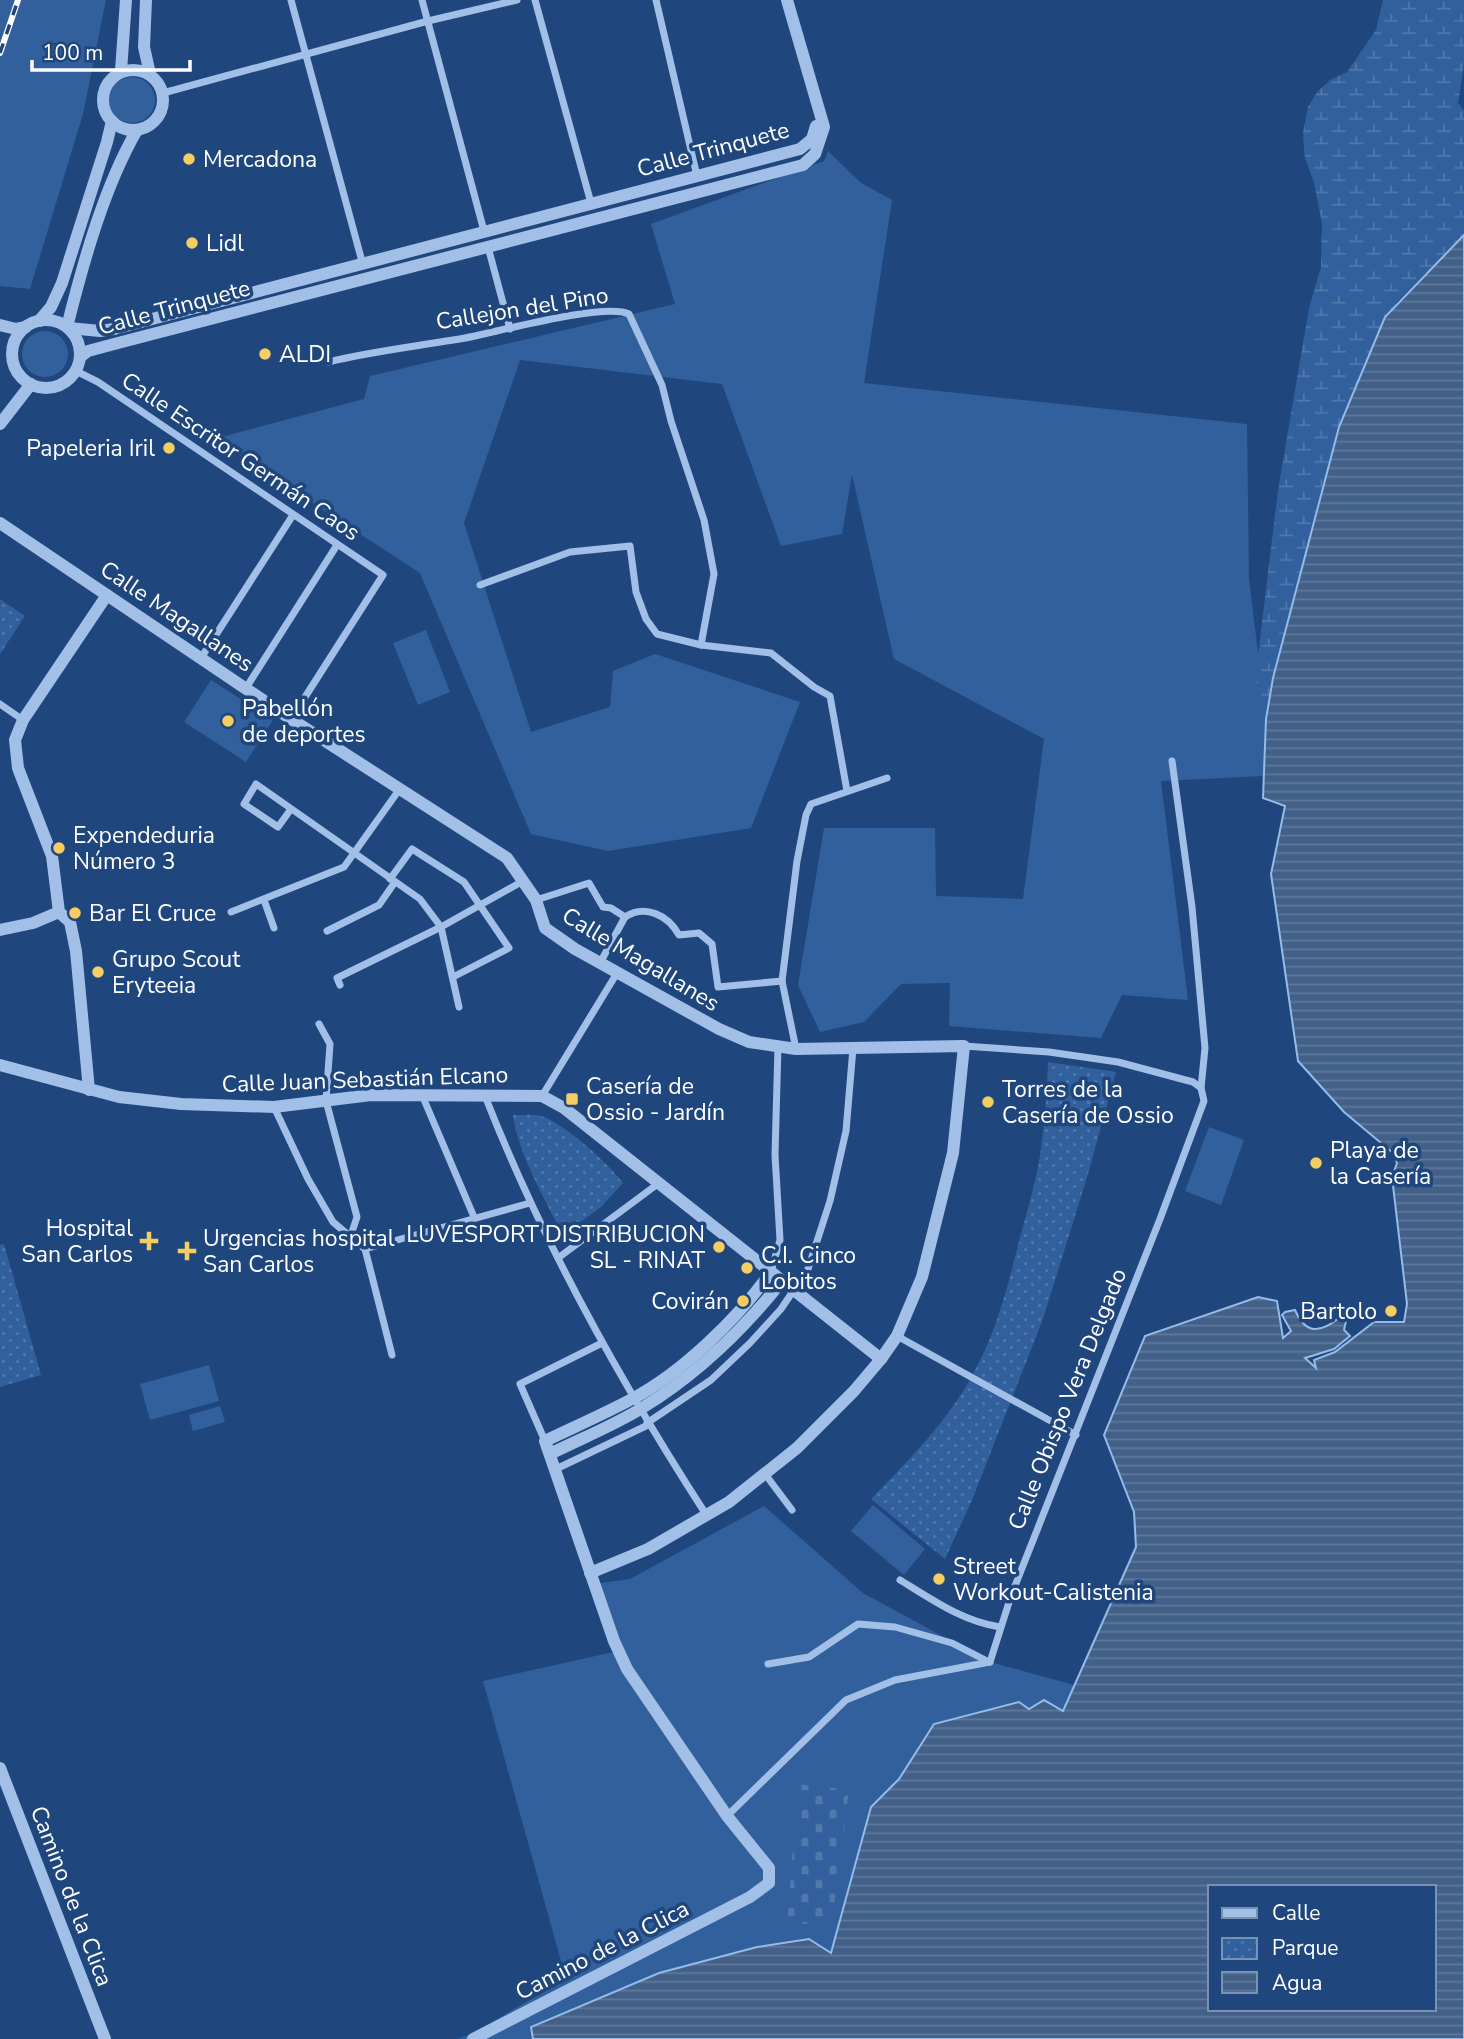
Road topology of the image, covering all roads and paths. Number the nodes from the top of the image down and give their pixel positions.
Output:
1 (126, 0) edge
2 (146, 0) edge
3 (292, 0) edge
4 (422, 0) edge
5 (517, 0) edge
6 (535, 0) edge
7 (656, 0) edge
8 (787, 0) edge
9 (428, 21) junction
10 (306, 55) junction
11 (121, 71) junction
12 (150, 74) junction
13 (163, 93) junction
14 (820, 119) junction
15 (112, 121) junction
16 (137, 130) junction
17 (697, 176) junction
18 (591, 203) junction
19 (484, 231) junction
20 (488, 246) junction
21 (363, 265) junction
22 (40, 321) junction
23 (0, 325) edge
24 (26, 327) junction
25 (68, 328) junction
26 (510, 329) junction
27 (0, 344) edge
28 (12, 356) junction
29 (80, 357) junction
30 (328, 362) dead end
31 (76, 371) junction
32 (31, 384) junction
33 (0, 424) edge
34 (292, 514) junction
35 (0, 523) edge
36 (337, 545) junction
37 (480, 585) dead end
38 (107, 595) junction
39 (701, 645) junction
40 (201, 658) junction
41 (246, 688) junction
42 (0, 704) edge
43 (292, 719) junction
44 (23, 720) junction
45 (1172, 761) dead end
46 (887, 778) dead end
47 (399, 790) junction
48 (847, 792) junction
49 (291, 809) junction
50 (355, 852) junction
51 (392, 880) junction
52 (524, 881) junction
53 (264, 900) junction
54 (536, 900) junction
55 (480, 906) junction
56 (59, 912) junction
57 (231, 912) dead end
58 (625, 917) junction
59 (441, 927) junction
60 (274, 928) dead end
61 (0, 930) edge
62 (327, 931) dead end
63 (600, 963) junction
64 (617, 973) junction
65 (453, 977) junction
66 (339, 981) dead end
67 (782, 981) junction
68 (459, 1007) dead end
69 (319, 1024) dead end
70 (778, 1046) junction
71 (964, 1046) junction
72 (853, 1048) junction
73 (796, 1049) junction
74 (0, 1065) edge
75 (1201, 1088) junction
76 (89, 1090) junction
77 (422, 1095) junction
78 (485, 1096) junction
79 (542, 1096) junction
80 (326, 1101) junction
81 (274, 1107) junction
82 (659, 1183) junction
83 (530, 1203) junction
84 (474, 1217) junction
85 (351, 1235) junction
86 (365, 1249) junction
87 (558, 1258) junction
88 (771, 1272) junction
89 (782, 1281) junction
90 (794, 1291) junction
91 (897, 1336) junction
92 (602, 1343) junction
93 (392, 1355) dead end
94 (881, 1359) junction
95 (636, 1404) junction
96 (647, 1424) junction
97 (1076, 1436) junction
98 (545, 1441) junction
99 (550, 1454) junction
100 (556, 1469) junction
101 (765, 1474) junction
102 (792, 1510) dead end
103 (707, 1516) junction
104 (590, 1573) junction
105 (901, 1580) dead end
106 (1000, 1627) junction
107 (990, 1662) junction
108 (768, 1664) dead end
109 (0, 1768) edge
110 (727, 1816) junction
111 (105, 2039) edge
112 (472, 2039) edge

1 - 11 street
2 - 12 street
3 - 10 street
4 - 9 street
5 - 9 street
6 - 18 street
7 - 17 street
8 - 14 street
9 - 10 street
9 - 19 street
10 - 13 street
10 - 21 street
11 - 12 street
11 - 15 street
12 - 13 street
13 - 16 street
14 - 17 street, Calle Trinquete
14 - 20 street, Calle Trinquete
15 - 16 street
15 - 22 street
16 - 25 street
17 - 18 street, Calle Trinquete
18 - 19 street, Calle Trinquete
19 - 21 street, Calle Trinquete
20 - 26 street
20 - 29 street, Calle Trinquete
21 - 25 street, Calle Trinquete
22 - 24 street
22 - 25 street
23 - 24 street
24 - 28 street
25 - 29 street
26 - 30 street, Callejon del Pino
26 - 39 street, Callejon del Pino
27 - 28 street
28 - 32 street
29 - 31 street
31 - 32 street
31 - 34 street, Calle Escritor Germán Caos
32 - 33 street
34 - 36 street, Calle Escritor Germán Caos
34 - 40 street
35 - 38 street, Calle Magallanes
36 - 41 street
36 - 43 street, Calle Escritor Germán Caos
37 - 39 street
38 - 40 street, Calle Magallanes
38 - 44 street
39 - 48 street
40 - 41 street, Calle Magallanes
41 - 43 street, Calle Magallanes
42 - 44 street
43 - 47 street, Calle Magallanes
44 - 56 street
45 - 75 street, Calle Obispo Vera Delgado
46 - 48 street
47 - 50 street
47 - 52 street, Calle Magallanes
48 - 67 street
49 - 49 street
49 - 50 street
50 - 51 street
50 - 53 street
51 - 55 street
51 - 59 street
51 - 62 street
52 - 54 street, Calle Magallanes
52 - 55 street
53 - 57 street
53 - 60 street
54 - 58 street
54 - 63 street, Calle Magallanes
55 - 59 street
55 - 65 street
56 - 61 street
56 - 76 street
58 - 63 street
58 - 67 street
59 - 65 street
59 - 66 street
63 - 64 street, Calle Magallanes
64 - 70 street, Calle Magallanes
64 - 79 street
65 - 68 street
67 - 73 street
69 - 80 street
70 - 73 street, Calle Magallanes
70 - 88 street
71 - 72 street
71 - 75 street
71 - 91 street
72 - 73 street, Calle Magallanes
72 - 90 street
74 - 76 street, Calle Juan Sebastián Elcano
75 - 97 street, Calle Obispo Vera Delgado
76 - 81 street, Calle Juan Sebastián Elcano
77 - 78 street, Calle Juan Sebastián Elcano
77 - 80 street, Calle Juan Sebastián Elcano
77 - 84 street
78 - 79 street, Calle Juan Sebastián Elcano
78 - 83 street
79 - 82 street
80 - 81 street, Calle Juan Sebastián Elcano
80 - 85 street
81 - 85 street
82 - 87 street
82 - 88 street
83 - 84 street
83 - 87 street
84 - 86 street
85 - 86 street
86 - 93 street
87 - 92 street
88 - 89 street
88 - 95 street
89 - 90 street
89 - 95 street
90 - 94 street
90 - 96 street
91 - 94 street
91 - 97 street
92 - 95 street
92 - 98 street
94 - 101 street
95 - 96 street
95 - 98 street
95 - 99 street
96 - 100 street
96 - 103 street
97 - 106 street, Calle Obispo Vera Delgado
98 - 99 street
99 - 100 street
100 - 104 street
101 - 102 street
101 - 103 street
103 - 104 street
104 - 110 street
105 - 106 street
106 - 107 street, Calle Obispo Vera Delgado
107 - 108 street
107 - 110 street
109 - 111 street, Camino de la Clica
110 - 112 street, Camino de la Clica

